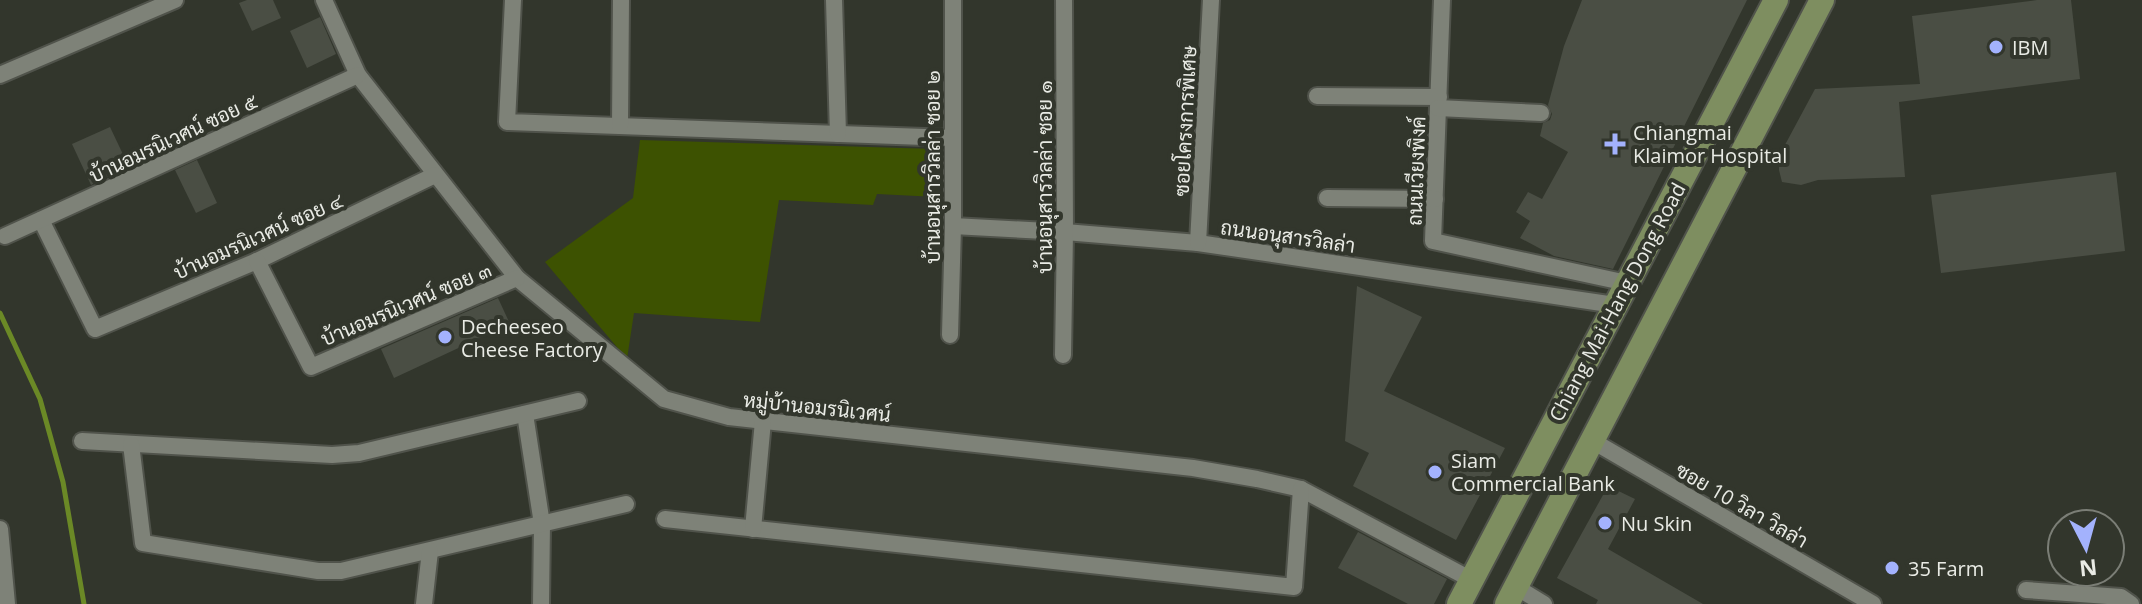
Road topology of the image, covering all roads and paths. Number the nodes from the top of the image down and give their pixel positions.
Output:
1 (175, 0) edge
2 (324, 0) edge
3 (513, 0) edge
4 (621, 0) edge
5 (834, 0) edge
6 (953, 0) edge
7 (1064, 0) edge
8 (1211, 0) edge
9 (1442, 0) edge
10 (1776, 0) edge
11 (1822, 0) edge
12 (0, 75) edge
13 (358, 75) junction
14 (1317, 96) dead end
15 (1438, 102) junction
16 (1541, 113) dead end
17 (620, 126) junction
18 (838, 134) junction
19 (953, 138) junction
20 (435, 175) junction
21 (1327, 198) dead end
22 (1435, 199) junction
23 (41, 220) junction
24 (953, 226) junction
25 (1065, 232) junction
26 (5, 236) dead end
27 (1198, 243) junction
28 (257, 261) junction
29 (517, 278) junction
30 (1627, 283) junction
31 (1615, 305) junction
32 (950, 335) dead end
33 (1063, 355) dead end
34 (578, 401) dead end
35 (525, 414) junction
36 (763, 421) junction
37 (1545, 439) junction
38 (82, 441) dead end
39 (131, 444) junction
40 (1586, 450) junction
41 (1301, 489) junction
42 (626, 504) dead end
43 (665, 519) dead end
44 (542, 524) junction
45 (0, 529) edge
46 (753, 529) junction
47 (430, 551) junction
48 (1472, 580) junction
49 (2026, 590) dead end
50 (1511, 596) edge
51 (7, 604) edge
52 (424, 604) edge
53 (541, 604) edge
54 (1459, 604) edge
55 (1544, 604) edge
56 (1873, 604) edge
57 (2131, 604) edge

1 - 12 street
2 - 13 street, หมู่บ้านอมรนิเวศน์
3 - 17 street
4 - 17 street
5 - 18 street
6 - 19 street, บ้านอนุสารวิลล่า ซอย ๒
7 - 25 street, บ้านอนุสารวิลล่า ซอย ๑
8 - 27 street, ซอยโครงการพิเศษ
9 - 15 street, ถนนเวียงพิงค์
10 - 30 main road, Chiang Mai-Hang Dong Road
11 - 40 main road, Chiang Mai-Hang Dong Road
13 - 20 street, หมู่บ้านอมรนิเวศน์
13 - 23 street, บ้านอมรนิเวศน์ ซอย ๕
14 - 15 street
15 - 16 street
15 - 22 street, ถนนเวียงพิงค์
17 - 18 street
18 - 19 street
19 - 24 street, บ้านอนุสารวิลล่า ซอย ๒
20 - 28 street, บ้านอมรนิเวศน์ ซอย ๔
20 - 29 street, หมู่บ้านอมรนิเวศน์
21 - 22 street
22 - 30 street, ถนนเวียงพิงค์
23 - 26 street, บ้านอมรนิเวศน์ ซอย ๕
23 - 28 street, บ้านอมรนิเวศน์ ซอย ๔
24 - 25 street, ถนนอนุสารวิลล่า
24 - 32 street, บ้านอนุสารวิลล่า ซอย ๒
25 - 27 street, ถนนอนุสารวิลล่า
25 - 33 street, บ้านอนุสารวิลล่า ซอย ๑
27 - 31 street, ถนนอนุสารวิลล่า
28 - 29 street, บ้านอมรนิเวศน์ ซอย ๓
29 - 36 street, หมู่บ้านอมรนิเวศน์
30 - 31 main road, Chiang Mai-Hang Dong Road
31 - 37 main road, Chiang Mai-Hang Dong Road
34 - 35 street
35 - 39 street
35 - 44 street
36 - 41 street, หมู่บ้านอมรนิเวศน์
36 - 46 street
37 - 40 main road
37 - 48 main road, Chiang Mai-Hang Dong Road
38 - 39 street
39 - 47 street
40 - 50 main road, Chiang Mai-Hang Dong Road
40 - 56 street, ซอย 10 วิลา วิลล่า
41 - 46 street
41 - 48 street, หมู่บ้านอมรนิเวศน์
42 - 44 street
43 - 46 street
44 - 47 street
44 - 53 street
45 - 51 street
47 - 52 street
48 - 54 main road, Chiang Mai-Hang Dong Road
49 - 57 street
50 - 55 street

